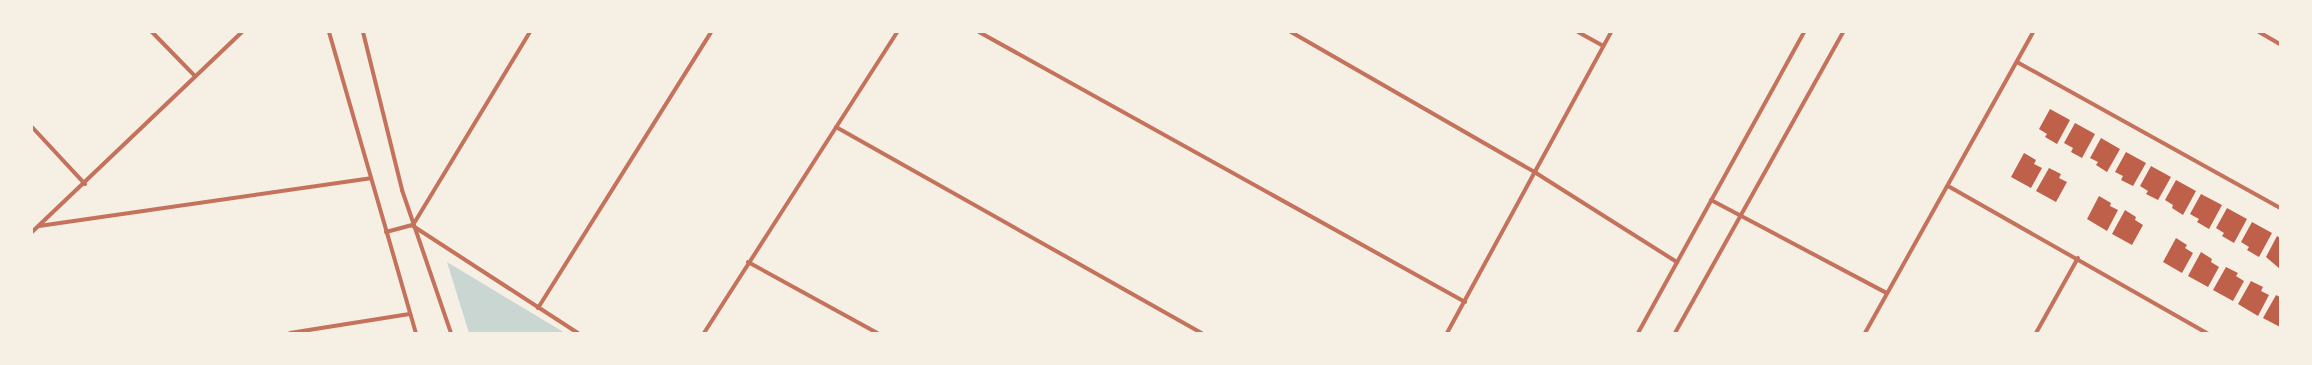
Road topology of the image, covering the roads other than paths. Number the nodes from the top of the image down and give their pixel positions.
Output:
1 (152, 32) edge
2 (242, 32) edge
3 (330, 32) edge
4 (363, 32) edge
5 (530, 32) edge
6 (711, 32) edge
7 (897, 32) edge
8 (979, 32) edge
9 (1291, 32) edge
10 (1578, 32) edge
11 (1611, 32) edge
12 (1804, 32) edge
13 (1843, 32) edge
14 (2033, 32) edge
15 (2259, 32) edge
16 (2280, 44) edge
17 (1603, 46) junction
18 (2017, 62) junction
19 (195, 76) junction
20 (836, 127) junction
21 (32, 128) edge
22 (1536, 173) junction
23 (371, 178) junction
24 (85, 184) junction
25 (1948, 186) junction
26 (1711, 200) junction
27 (2280, 208) edge
28 (1741, 218) junction
29 (413, 225) junction
30 (39, 226) junction
31 (32, 232) edge
32 (386, 232) junction
33 (2078, 258) junction
34 (748, 262) junction
35 (1678, 262) junction
36 (1887, 293) junction
37 (1465, 302) junction
38 (538, 308) junction
39 (410, 314) junction
40 (2198, 328) junction
41 (290, 333) edge
42 (416, 333) edge
43 (451, 333) edge
44 (578, 333) edge
45 (704, 333) edge
46 (877, 333) edge
47 (1202, 333) edge
48 (1447, 333) edge
49 (1638, 333) edge
50 (1675, 333) edge
51 (1865, 333) edge
52 (2036, 333) edge
53 (2196, 333) edge
54 (2207, 333) edge

1 - 19 street
2 - 19 street
3 - 23 street
4 - 29 street
5 - 29 street
6 - 38 street
7 - 20 street
8 - 37 street
9 - 22 street
10 - 17 street
11 - 17 street
12 - 26 street
13 - 28 street
14 - 18 street
15 - 16 street
17 - 22 street
18 - 25 street
18 - 27 street
19 - 24 street
20 - 34 street
20 - 47 street
21 - 24 street
22 - 35 street
22 - 37 street
23 - 30 street
23 - 32 street
24 - 30 street
25 - 33 street
25 - 36 street
26 - 28 street
26 - 35 street
28 - 36 street
28 - 50 street
29 - 32 street
29 - 38 street
29 - 43 street
30 - 31 street
32 - 39 street
33 - 40 street
33 - 52 street
34 - 45 street
34 - 46 street
35 - 49 street
36 - 51 street
37 - 48 street
38 - 44 street
39 - 41 street
39 - 42 street
40 - 53 street
40 - 54 street

